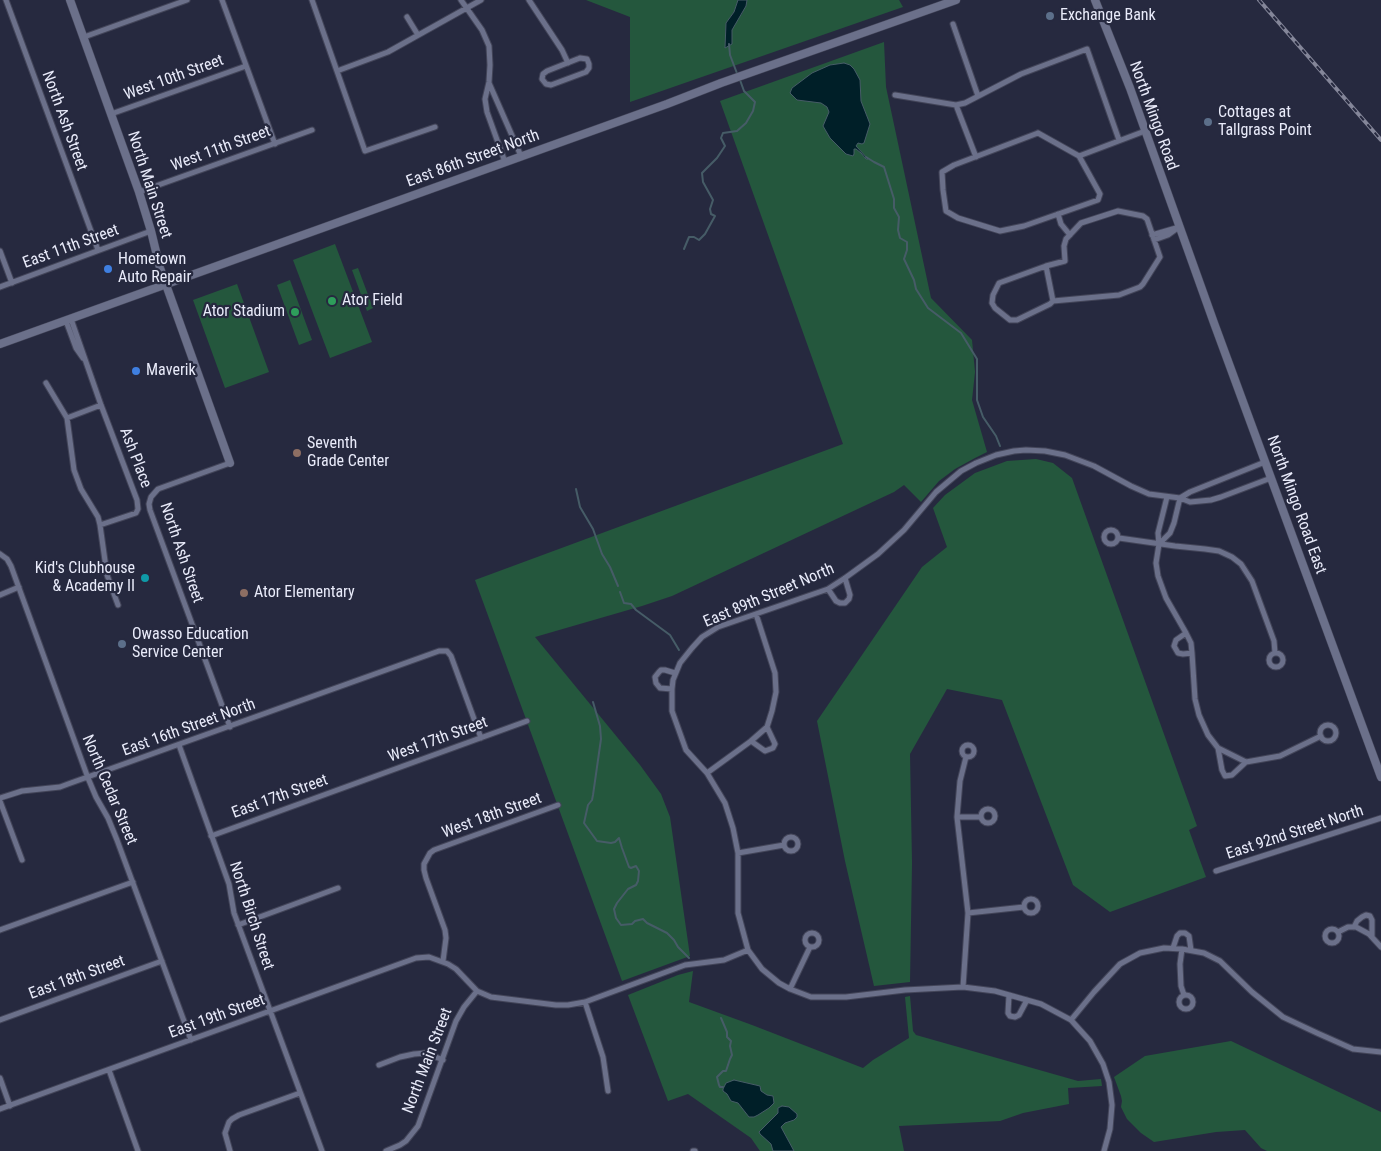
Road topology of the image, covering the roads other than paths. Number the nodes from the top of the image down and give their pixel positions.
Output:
1 (6, 0) edge
2 (70, 0) edge
3 (187, 0) edge
4 (222, 0) edge
5 (312, 0) edge
6 (461, 0) edge
7 (480, 0) edge
8 (529, 0) edge
9 (956, 0) edge
10 (1095, 0) edge
11 (466, 8) junction
12 (407, 17) dead end
13 (953, 24) dead end
14 (418, 35) junction
15 (84, 37) junction
16 (568, 63) junction
17 (246, 66) junction
18 (336, 71) junction
19 (489, 82) junction
20 (895, 95) dead end
21 (978, 96) junction
22 (956, 105) junction
23 (111, 114) junction
24 (436, 127) dead end
25 (312, 130) dead end
26 (1146, 131) junction
27 (1119, 140) junction
28 (274, 144) junction
29 (520, 156) junction
30 (1080, 156) junction
31 (976, 157) junction
32 (505, 162) junction
33 (139, 192) junction
34 (1058, 214) junction
35 (1179, 227) junction
36 (151, 231) junction
37 (1070, 235) junction
38 (1153, 238) junction
39 (1184, 242) joint
40 (98, 250) junction
41 (0, 251) edge
42 (1046, 266) junction
43 (12, 282) junction
44 (166, 285) junction
45 (0, 287) edge
46 (1054, 301) junction
47 (68, 320) junction
48 (0, 344) edge
49 (46, 383) dead end
50 (101, 405) junction
51 (67, 418) junction
52 (1265, 462) junction
53 (230, 463) joint
54 (1271, 478) junction
55 (1167, 497) junction
56 (1180, 498) junction
57 (100, 525) junction
58 (1118, 538) dead end
59 (1159, 544) junction
60 (0, 554) edge
61 (845, 578) junction
62 (19, 587) junction
63 (828, 589) junction
64 (0, 594) edge
65 (118, 605) dead end
66 (756, 614) junction
67 (1186, 633) junction
68 (1192, 653) junction
69 (1276, 653) dead end
70 (675, 673) junction
71 (672, 689) junction
72 (528, 721) dead end
73 (230, 727) junction
74 (767, 727) junction
75 (1321, 736) dead end
76 (481, 738) junction
77 (751, 741) junction
78 (179, 745) junction
79 (1218, 748) junction
80 (966, 757) dead end
81 (1246, 762) junction
82 (707, 773) junction
83 (1381, 777) edge
84 (88, 778) junction
85 (357, 782) joint
86 (0, 800) edge
87 (558, 805) dead end
88 (957, 817) junction
89 (981, 817) dead end
90 (1381, 818) edge
91 (211, 836) junction
92 (784, 845) dead end
93 (738, 853) junction
94 (22, 860) dead end
95 (1216, 871) dead end
96 (133, 882) junction
97 (338, 888) dead end
98 (1024, 907) dead end
99 (968, 913) junction
100 (238, 925) junction
101 (1354, 927) junction
102 (0, 930) edge
103 (1338, 932) dead end
104 (1372, 937) junction
105 (810, 947) dead end
106 (1173, 948) junction
107 (1381, 948) edge
108 (1182, 949) junction
109 (748, 950) junction
110 (1191, 950) junction
111 (162, 961) junction
112 (443, 961) junction
113 (963, 987) junction
114 (790, 989) junction
115 (477, 991) junction
116 (1008, 995) junction
117 (1184, 995) dead end
118 (1027, 1000) junction
119 (585, 1002) junction
120 (270, 1011) junction
121 (0, 1020) edge
122 (1071, 1020) junction
123 (191, 1040) junction
124 (1381, 1052) edge
125 (442, 1060) junction
126 (379, 1065) dead end
127 (109, 1070) junction
128 (0, 1078) edge
129 (608, 1091) dead end
130 (300, 1093) junction
131 (10, 1106) junction
132 (0, 1109) edge
133 (138, 1151) edge
134 (230, 1151) edge
135 (322, 1151) edge
136 (386, 1151) edge
137 (1104, 1151) edge

1 - 40 street, North Ash Street
2 - 15 street, North Main Street
3 - 15 street
4 - 17 street
5 - 18 street
6 - 11 street
7 - 11 street
8 - 16 street
9 - 29 street, East 86th Street North
10 - 26 street, North Mingo Road
11 - 14 street
11 - 19 street
12 - 14 street
13 - 21 street
14 - 18 street
15 - 23 street, North Main Street
16 - 16 street
17 - 23 street, West 10th Street
17 - 28 street
18 - 24 street
19 - 29 street
19 - 32 street
20 - 22 street
21 - 22 street
21 - 27 street
22 - 31 street
23 - 33 street, North Main Street
25 - 28 street, West 11th Street
26 - 27 street
26 - 35 street, North Mingo Road
27 - 30 street
28 - 33 street, West 11th Street
29 - 32 street, East 86th Street North
30 - 31 street
30 - 34 street
31 - 34 street
32 - 44 street, East 86th Street North
33 - 36 street, North Main Street
34 - 37 street
35 - 38 street
35 - 39 street, North Mingo Road
36 - 40 street, East 11th Street
36 - 44 street, North Main Street
37 - 38 street
37 - 42 street
38 - 46 street
39 - 52 street, North Mingo Road East
40 - 43 street, East 11th Street
41 - 43 street
42 - 46 street
42 - 46 street
43 - 45 street, East 11th Street
44 - 47 street, East 86th Street North
44 - 53 street, North Main Street
47 - 48 street, East 86th Street North
47 - 50 street, Ash Place
49 - 51 street
50 - 51 street
50 - 57 street, Ash Place
51 - 57 street
52 - 54 street, North Mingo Road East
52 - 56 street
53 - 73 street, North Ash Street
54 - 56 street, East 89th Street North
54 - 83 street, North Mingo Road East
55 - 56 street, East 89th Street North
55 - 59 street
55 - 61 street, East 89th Street North
56 - 59 street
57 - 65 street
58 - 59 street
59 - 67 street
59 - 69 street
60 - 62 street, North Cedar Street
61 - 63 street, East 89th Street North
61 - 63 street
62 - 64 street
62 - 84 street, North Cedar Street
63 - 66 street, East 89th Street North
66 - 70 street, East 89th Street North
66 - 74 street
67 - 68 street
67 - 68 street
68 - 79 street
70 - 71 street, East 89th Street North
70 - 71 street
71 - 82 street
72 - 76 street, West 17th Street
73 - 76 street, East 16th Street North
73 - 78 street, East 16th Street North
74 - 77 street
74 - 77 street
75 - 81 street
76 - 85 street, West 17th Street
77 - 82 street
78 - 84 street, East 16th Street North
78 - 91 street, North Birch Street
79 - 81 street
79 - 81 street
80 - 88 street
82 - 93 street
84 - 86 street, East 16th Street North
84 - 96 street, North Cedar Street
85 - 91 street, East 17th Street
86 - 94 street
87 - 112 street, West 18th Street
88 - 89 street
88 - 99 street
90 - 95 street, East 92nd Street North
91 - 100 street, North Birch Street
92 - 93 street
93 - 109 street
96 - 102 street
96 - 111 street, North Cedar Street
97 - 100 street
98 - 99 street
99 - 113 street
100 - 120 street, North Birch Street
101 - 103 street
101 - 104 street
101 - 104 street
104 - 107 street
105 - 114 street
106 - 108 street
106 - 110 street
106 - 122 street
108 - 110 street
108 - 117 street
109 - 114 street
109 - 119 street
110 - 124 street
111 - 121 street, East 18th Street
111 - 123 street, North Cedar Street
112 - 115 street
112 - 120 street, East 19th Street
113 - 114 street
113 - 116 street
115 - 119 street
115 - 125 street, North Main Street
116 - 118 street
116 - 118 street
118 - 122 street
119 - 129 street
120 - 123 street, East 19th Street
120 - 130 street, North Birch Street
122 - 137 street
123 - 127 street, East 19th Street
125 - 126 street
125 - 136 street, North Main Street
127 - 131 street, East 19th Street
127 - 133 street
128 - 131 street
130 - 134 street
130 - 135 street, North Birch Street
131 - 132 street, East 19th Street

